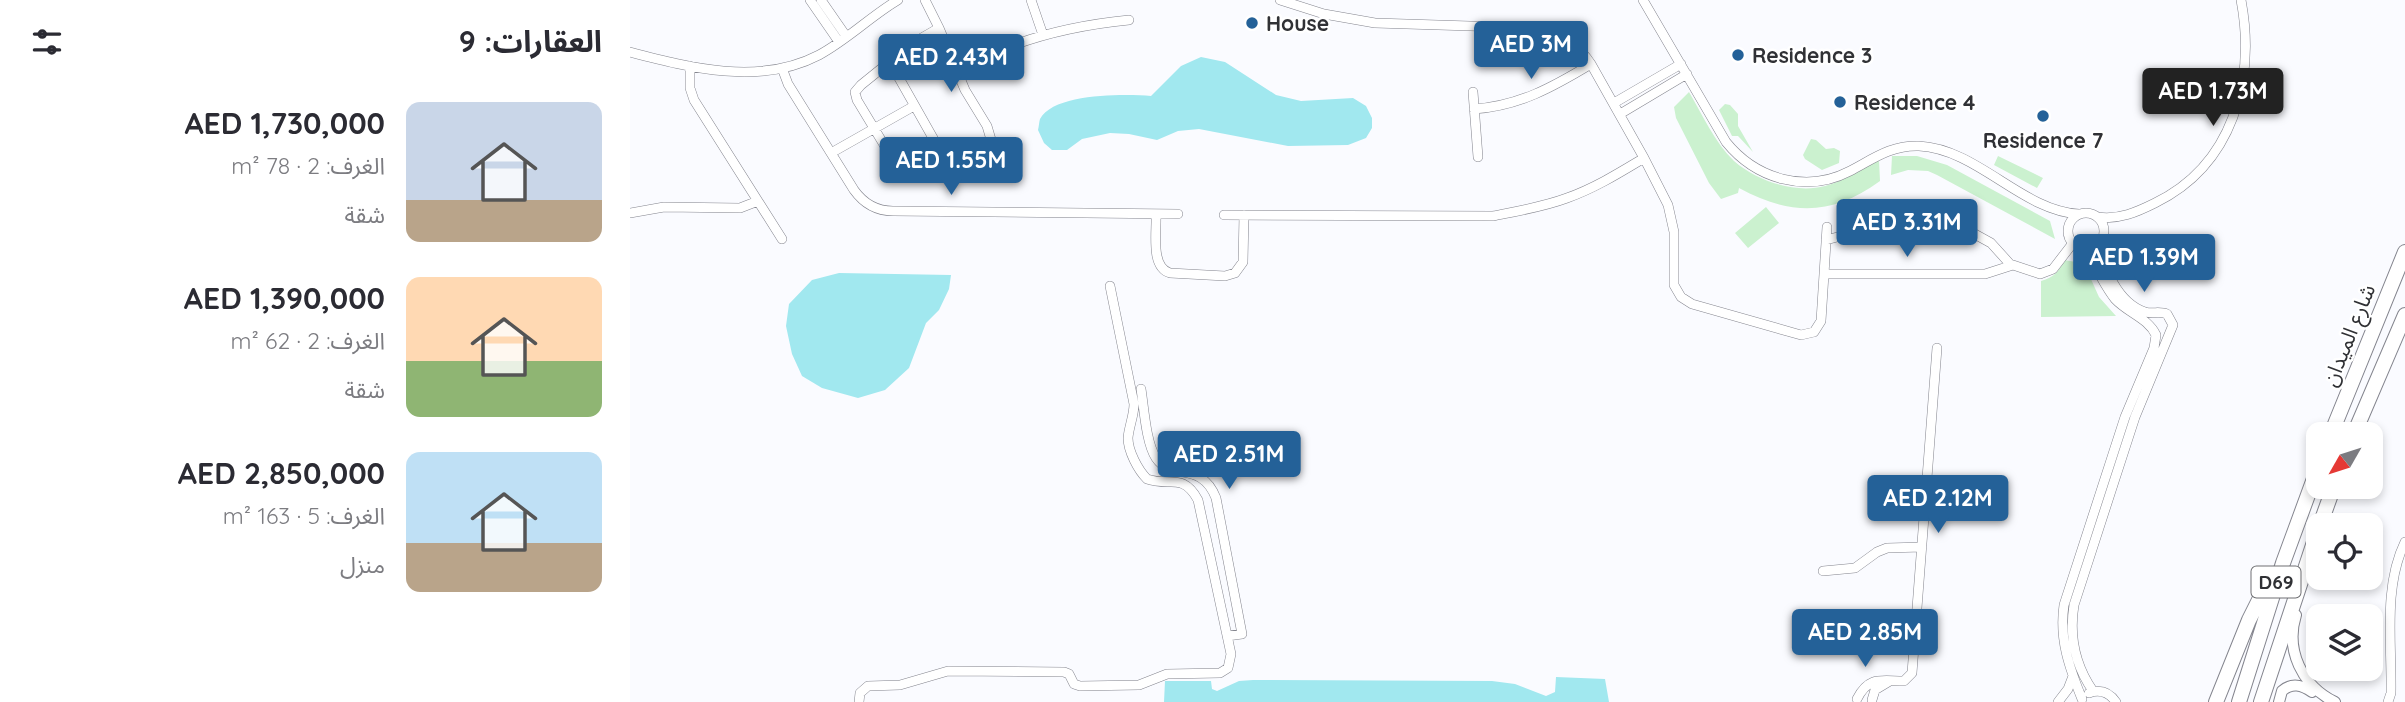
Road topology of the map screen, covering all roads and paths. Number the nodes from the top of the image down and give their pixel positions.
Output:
1 (810, 0) edge
2 (821, 0) edge
3 (898, 0) edge
4 (925, 0) edge
5 (1031, 0) edge
6 (1280, 0) edge
7 (1643, 0) edge
8 (2241, 0) edge
9 (826, 16) junction
10 (1129, 20) dead end
11 (939, 29) junction
12 (1043, 35) junction
13 (843, 39) junction
14 (630, 52) edge
15 (890, 62) junction
16 (1591, 64) junction
17 (1681, 64) junction
18 (690, 66) junction
19 (782, 68) junction
20 (957, 72) junction
21 (1687, 74) junction
22 (1645, 85) junction
23 (1473, 92) dead end
24 (1651, 95) junction
25 (1614, 103) junction
26 (914, 106) junction
27 (1474, 109) junction
28 (1620, 114) junction
29 (874, 128) junction
30 (831, 153) junction
31 (1478, 157) dead end
32 (1644, 158) junction
33 (895, 163) dead end
34 (758, 201) junction
35 (2055, 211) junction
36 (630, 213) edge
37 (1156, 214) junction
38 (1178, 214) dead end
39 (2079, 214) junction
40 (1224, 215) dead end
41 (1244, 215) junction
42 (2098, 217) junction
43 (2119, 217) junction
44 (1827, 227) dead end
45 (2068, 230) junction
46 (2104, 232) junction
47 (782, 239) dead end
48 (1826, 240) junction
49 (2100, 243) junction
50 (2077, 245) junction
51 (2405, 252) edge
52 (2001, 255) junction
53 (2100, 264) junction
54 (2013, 265) junction
55 (1998, 268) junction
56 (1824, 274) junction
57 (1110, 286) dead end
58 (2109, 288) junction
59 (2150, 313) junction
60 (2405, 315) edge
61 (1937, 348) dead end
62 (1141, 389) dead end
63 (2336, 422) edge
64 (2359, 422) edge
65 (2307, 499) edge
66 (2405, 542) edge
67 (1922, 547) junction
68 (2306, 562) edge
69 (2283, 563) junction
70 (1823, 571) dead end
71 (2306, 585) edge
72 (1227, 636) junction
73 (2073, 676) junction
74 (1892, 681) junction
75 (2093, 691) junction
76 (2390, 697) edge
77 (2081, 700) edge
78 (2331, 700) edge
79 (1855, 701) edge
80 (1873, 701) edge
81 (859, 702) edge
82 (2058, 702) edge
83 (2116, 702) edge
84 (2216, 702) edge
85 (2239, 702) edge
86 (2261, 702) edge
87 (2279, 702) edge
88 (2397, 702) edge

1 - 9 street
2 - 9 street
3 - 13 street
4 - 11 street
5 - 12 street
6 - 16 street
7 - 17 street
8 - 43 street
9 - 13 street
10 - 12 street
11 - 15 street
11 - 20 street
12 - 20 street
13 - 19 street
14 - 18 street
15 - 26 street
15 - 29 street
16 - 25 street
16 - 27 street
17 - 21 street
17 - 22 street
18 - 19 street
18 - 34 street
19 - 30 street
20 - 26 street
21 - 24 street
21 - 35 street
22 - 24 street
22 - 25 street
23 - 27 street
24 - 28 street
25 - 28 street
26 - 29 street
27 - 31 street
28 - 32 street
29 - 30 street
29 - 33 street
30 - 37 street
32 - 41 street
32 - 56 street
34 - 36 street
34 - 47 street
35 - 39 street
35 - 45 street
37 - 38 street
37 - 41 street
39 - 42 street
39 - 45 street
40 - 41 street
42 - 43 street
42 - 46 street
43 - 46 street
44 - 48 street
45 - 50 street
46 - 49 street
48 - 52 street
48 - 56 street
49 - 50 street
49 - 53 street
50 - 53 street
50 - 54 street
51 - 63 main road, شارع الميدان
52 - 54 street
52 - 55 street
53 - 58 street
53 - 59 street
54 - 55 street
55 - 56 street
57 - 72 street
58 - 59 street
58 - 73 street
59 - 75 street
60 - 64 main road, شارع الميدان
61 - 67 street
62 - 72 street
65 - 69 main road, D69
66 - 76 street
67 - 70 street
67 - 74 street
68 - 86 main road, D69
69 - 84 main road
69 - 85 main road, D69
71 - 78 street
72 - 81 street
73 - 77 street
73 - 82 street
74 - 79 street
74 - 80 street
75 - 77 street
75 - 83 street
76 - 88 street
78 - 87 street
79 - 80 street

